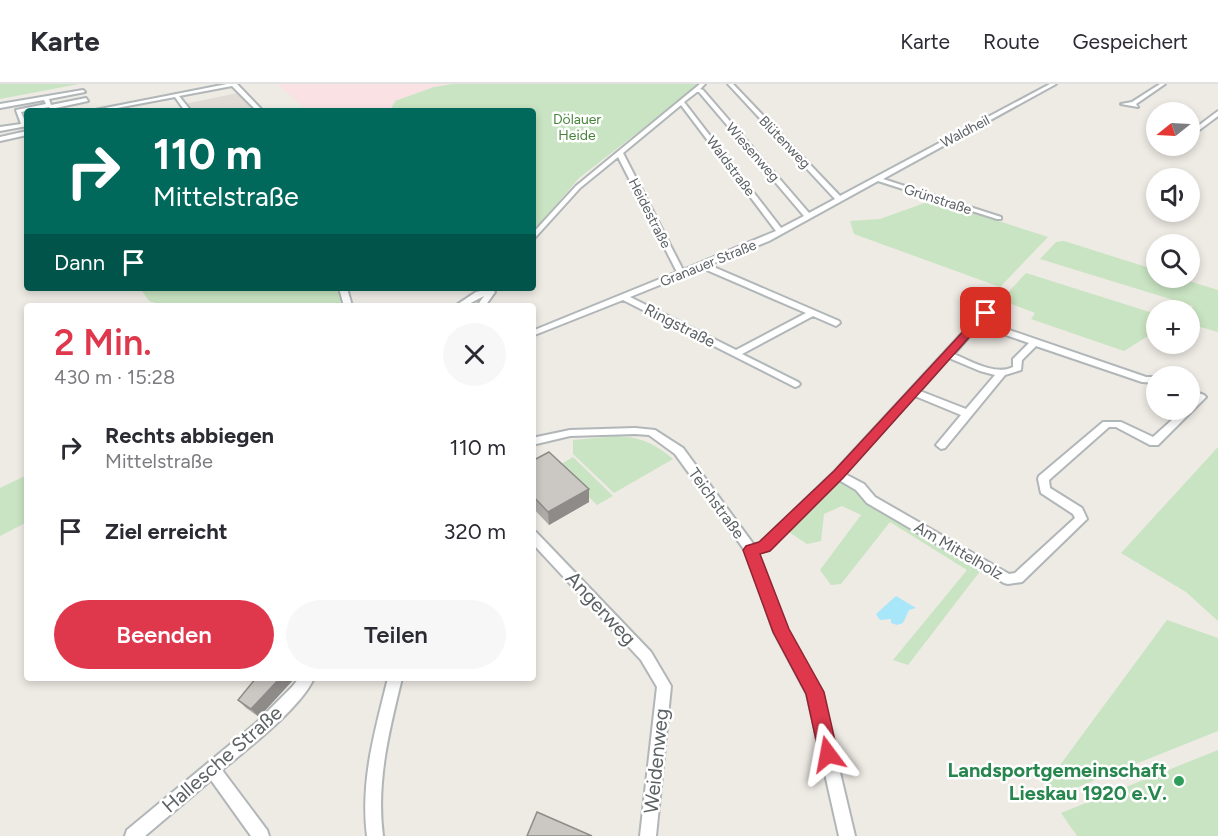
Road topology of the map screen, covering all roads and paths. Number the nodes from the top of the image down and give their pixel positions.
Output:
1 (234, 84) edge
2 (703, 84) edge
3 (730, 84) edge
4 (1054, 84) edge
5 (1162, 84) edge
6 (696, 90) junction
7 (83, 91) dead end
8 (176, 95) junction
9 (46, 98) junction
10 (86, 100) dead end
11 (681, 101) junction
12 (1134, 103) dead end
13 (0, 106) edge
14 (51, 107) edge
15 (109, 108) edge
16 (186, 108) edge
17 (257, 108) edge
18 (24, 110) edge
19 (1218, 112) edge
20 (24, 120) edge
21 (24, 124) edge
22 (1200, 127) edge
23 (0, 129) edge
24 (24, 134) edge
25 (0, 139) edge
26 (619, 152) junction
27 (877, 179) junction
28 (840, 200) junction
29 (809, 217) junction
30 (999, 218) dead end
31 (780, 232) junction
32 (536, 234) edge
33 (703, 265) junction
34 (681, 273) junction
35 (489, 291) edge
36 (1003, 294) dead end
37 (624, 297) junction
38 (464, 303) edge
39 (813, 313) junction
40 (976, 322) junction
41 (836, 323) dead end
42 (536, 332) edge
43 (1034, 343) junction
44 (737, 354) junction
45 (946, 354) junction
46 (1001, 374) junction
47 (1146, 380) edge
48 (795, 384) dead end
49 (913, 392) junction
50 (966, 413) junction
51 (1177, 420) edge
52 (536, 441) edge
53 (941, 445) dead end
54 (838, 475) junction
55 (536, 539) edge
56 (751, 550) junction
57 (305, 681) edge
58 (394, 681) edge
59 (664, 686) joint
60 (212, 769) junction
61 (133, 836) edge
62 (261, 836) edge
63 (375, 836) edge
64 (648, 836) edge
65 (847, 836) edge

1 - 8 street
1 - 17 street
2 - 6 street
3 - 28 street, Blütenweg
4 - 27 street, Waldheil
5 - 12 street
6 - 11 street
6 - 29 street, Wiesenweg
7 - 9 street
8 - 15 street
8 - 16 street
9 - 13 street
9 - 14 street
10 - 14 street
11 - 26 street
11 - 31 street, Waldstraße
18 - 20 street
19 - 22 street
21 - 23 street
24 - 25 street
26 - 32 street
26 - 34 street, Heidestraße
27 - 28 street, Granauer Straße
27 - 30 street, Grünstraße
28 - 29 street, Granauer Straße
29 - 31 street, Granauer Straße
31 - 33 street, Granauer Straße
33 - 34 street, Granauer Straße
33 - 39 street
34 - 37 street, Granauer Straße
35 - 38 street
36 - 40 street
37 - 42 street, Granauer Straße
37 - 44 street, Ringstraße
39 - 41 street
39 - 44 street
40 - 43 street
40 - 45 street
43 - 46 street
43 - 47 street
44 - 48 street, Ringstraße
45 - 46 street
45 - 49 street
46 - 50 street
49 - 50 street
49 - 54 street
50 - 53 street
51 - 54 street, Am Mittelholz
52 - 56 street, Teichstraße
54 - 56 street
55 - 59 street, Angerweg
56 - 65 street, Teichstraße
57 - 60 street, Hallesche Straße
58 - 63 street
59 - 64 street, Weidenweg
60 - 61 street, Hallesche Straße
60 - 62 street

